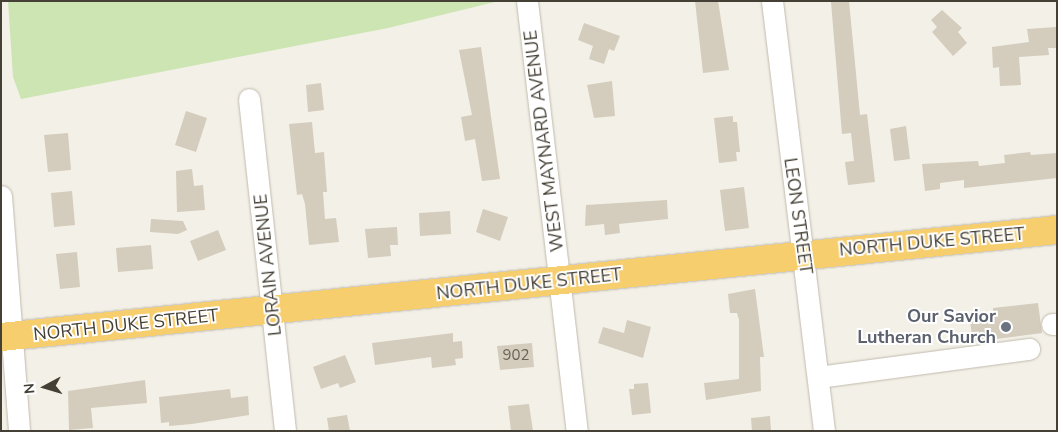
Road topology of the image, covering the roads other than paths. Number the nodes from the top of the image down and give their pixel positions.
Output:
1 (527, 1) edge
2 (772, 1) edge
3 (249, 99) dead end
4 (1, 196) edge
5 (1057, 230) edge
6 (804, 254) junction
7 (560, 282) junction
8 (274, 310) junction
9 (7, 337) edge
10 (1029, 349) dead end
11 (818, 377) junction
12 (18, 431) edge
13 (285, 431) edge
14 (577, 431) edge
15 (824, 431) edge

1 - 7 street, WEST MAYNARD AVENUE
2 - 6 street, LEON STREET
3 - 8 street, LORAIN AVENUE
4 - 9 street
5 - 6 highway, NORTH DUKE STREET
6 - 7 highway, NORTH DUKE STREET
6 - 11 street, LEON STREET
7 - 8 highway, NORTH DUKE STREET
7 - 14 street, WEST MAYNARD AVENUE
8 - 9 highway, NORTH DUKE STREET
8 - 13 street, LORAIN AVENUE
9 - 12 street
10 - 11 street
11 - 15 street, LEON STREET

